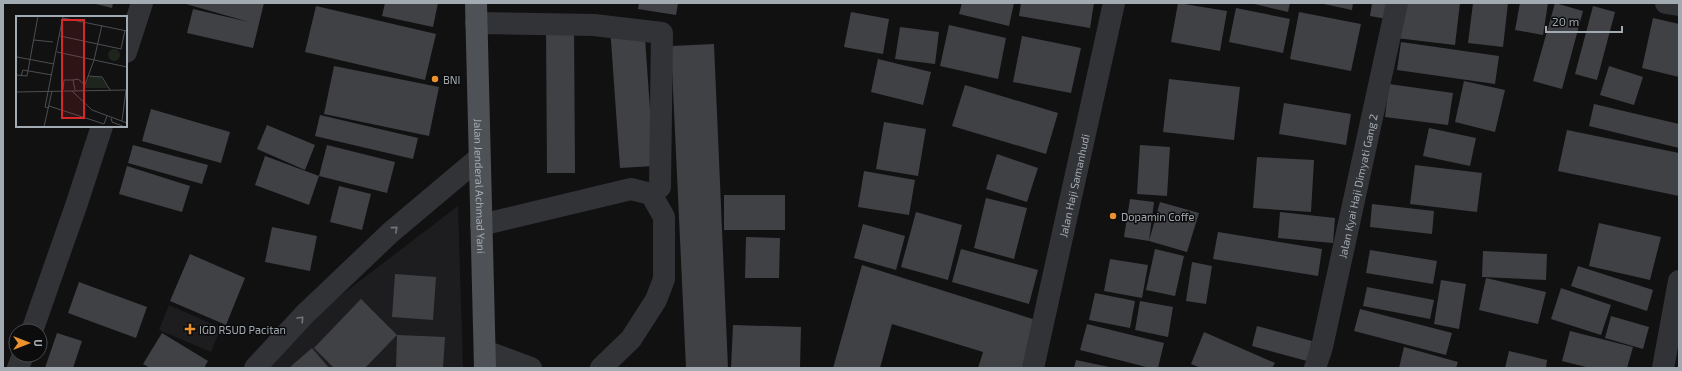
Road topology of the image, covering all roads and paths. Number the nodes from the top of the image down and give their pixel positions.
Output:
1 (142, 3) edge
2 (1114, 3) edge
3 (1397, 3) edge
4 (1666, 3) edge
5 (1679, 5) edge
6 (476, 13) edge
7 (127, 49) edge
8 (102, 127) edge
9 (479, 158) junction
10 (660, 187) dead end
11 (481, 225) junction
12 (1679, 281) edge
13 (35, 323) edge
14 (485, 359) edge
15 (255, 368) edge
16 (531, 368) edge
17 (602, 368) edge
18 (1033, 368) edge
19 (1315, 368) edge
20 (1663, 368) edge

1 - 7 street
2 - 18 street, Jalan Haji Samanhudi
3 - 19 street, Jalan Kyai Haji Dimyati Gang 2
4 - 5 street
6 - 9 main road, Jalan Jenderal Achmad Yani
6 - 10 street
8 - 13 street
9 - 11 main road, Jalan Jenderal Achmad Yani
15 -> 9 street
11 - 14 main road, Jalan Jenderal Achmad Yani
11 - 17 street
12 - 20 street
14 - 16 street

